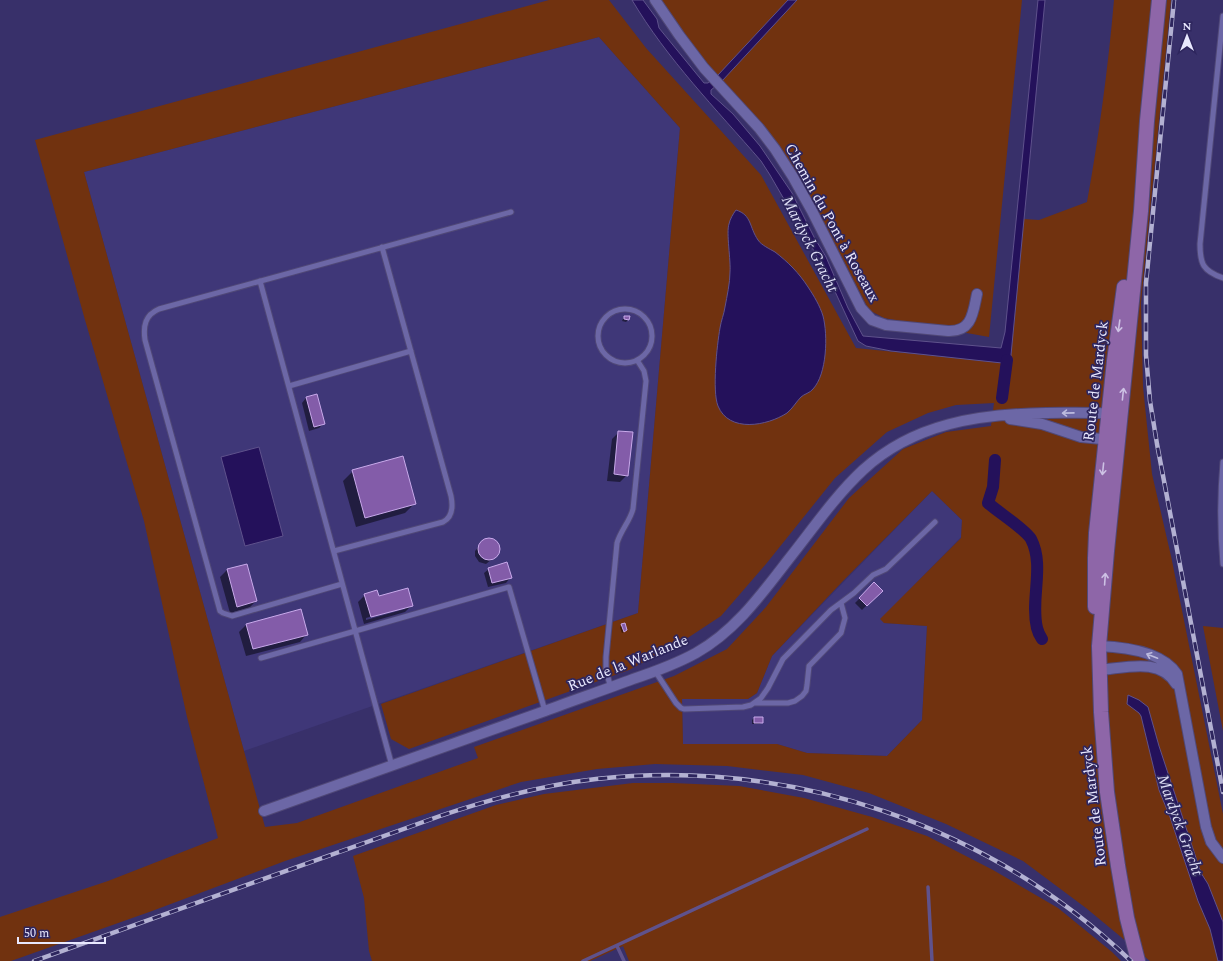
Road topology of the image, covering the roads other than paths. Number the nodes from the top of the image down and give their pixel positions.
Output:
1 (655, 0) edge
2 (1159, 0) edge
3 (1223, 16) edge
4 (511, 212) dead end
5 (382, 247) junction
6 (1223, 278) edge
7 (260, 281) junction
8 (977, 294) dead end
9 (411, 351) junction
10 (637, 360) junction
11 (289, 386) junction
12 (1115, 414) junction
13 (974, 419) junction
14 (1112, 440) junction
15 (1223, 462) edge
16 (935, 522) dead end
17 (334, 551) junction
18 (1223, 564) edge
19 (342, 584) junction
20 (841, 603) junction
21 (355, 632) junction
22 (1099, 646) junction
23 (261, 658) dead end
24 (1099, 670) junction
25 (655, 671) junction
26 (610, 688) junction
27 (1182, 695) junction
28 (755, 703) junction
29 (545, 711) junction
30 (392, 766) junction
31 (264, 811) dead end
32 (1223, 858) edge
33 (1138, 961) edge

1 - 8 street, Chemin du Pont à Roseaux
2 - 12 main road, Route de Mardyck
3 - 6 lane
4 - 5 lane
5 - 7 lane
5 - 9 lane
7 - 11 lane
7 - 19 lane
9 - 11 lane
9 - 17 lane
10 - 10 lane
10 - 26 lane
11 - 17 lane
12 -> 13 street, Rue de la Warlande
12 - 14 main road, Route de Mardyck
13 - 14 street, Rue de la Warlande
13 - 25 street, Rue de la Warlande
14 - 22 main road, Route de Mardyck
15 - 18 lane
16 - 20 lane
17 - 19 lane
19 - 21 lane
20 - 28 lane
20 - 28 lane
21 - 23 lane
21 - 29 lane
21 - 30 lane
22 - 24 main road, Route de Mardyck
27 -> 22 street
24 - 27 street
24 - 33 main road, Route de Mardyck
25 - 26 street, Rue de la Warlande
25 - 28 lane
26 - 29 street, Rue de la Warlande
27 - 32 street
29 - 30 street, Rue de la Warlande
30 - 31 street, Rue de la Warlande

